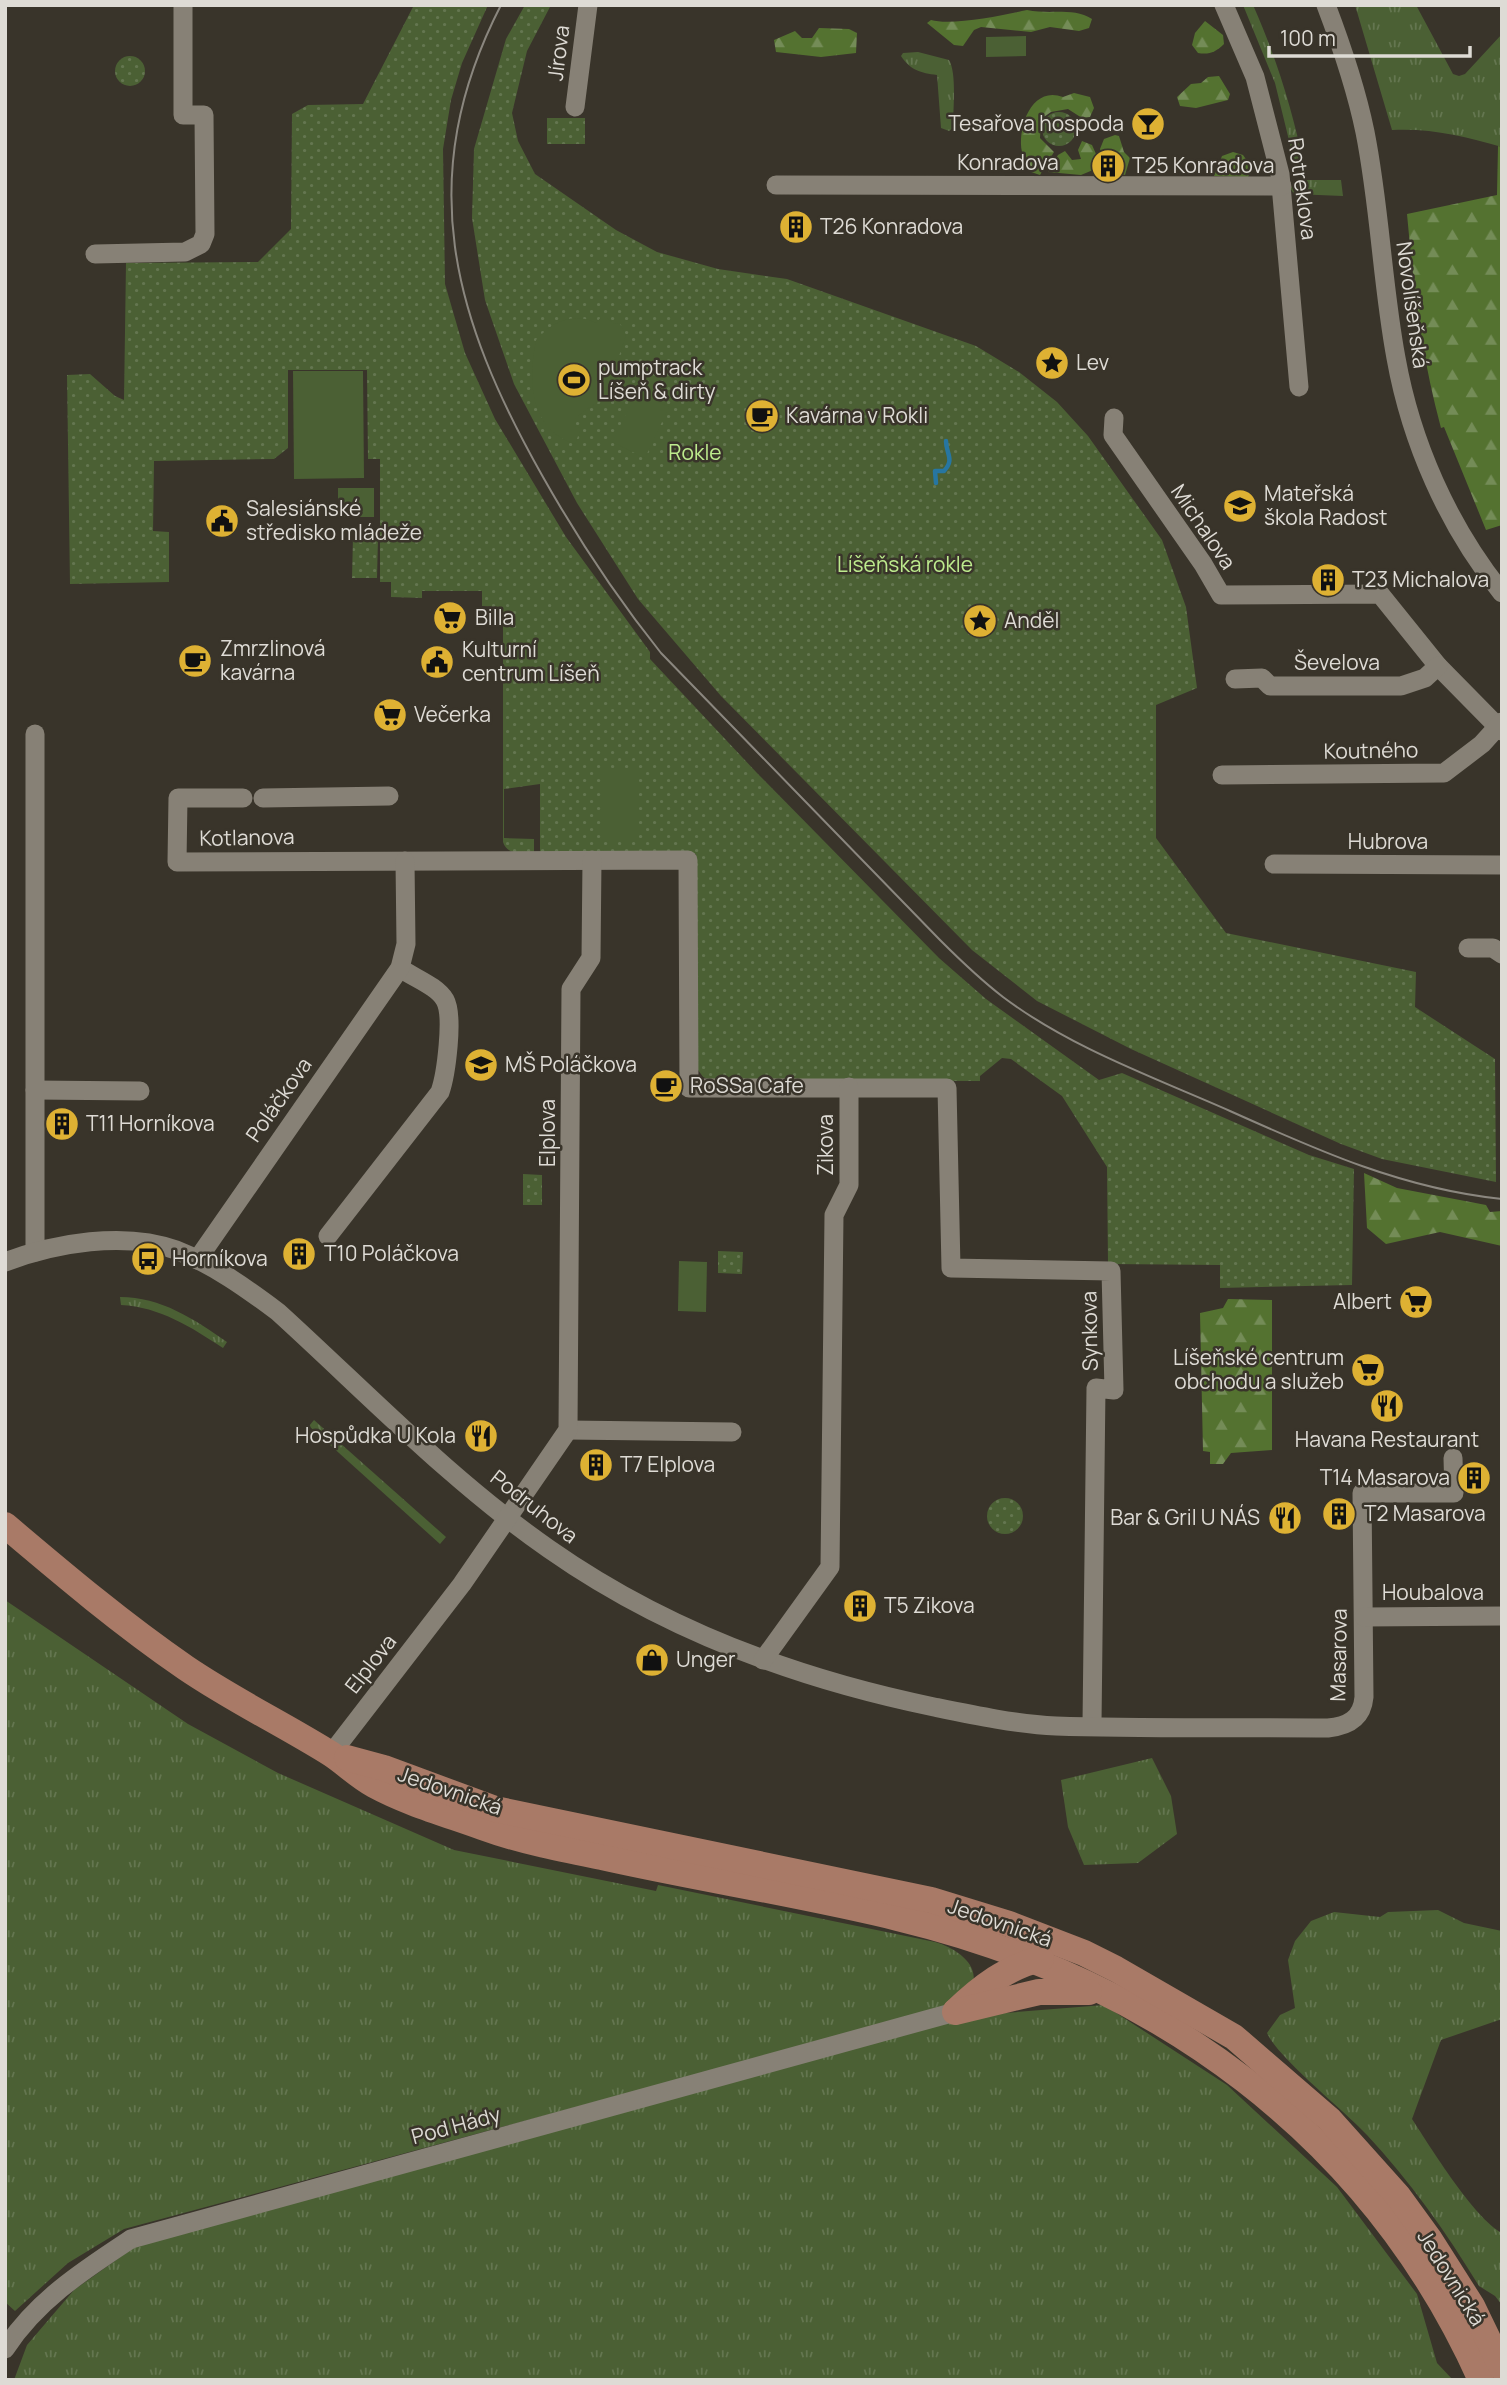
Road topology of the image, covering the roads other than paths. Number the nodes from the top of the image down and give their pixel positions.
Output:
1 (183, 5) edge
2 (589, 5) edge
3 (1224, 5) edge
4 (1326, 5) edge
5 (575, 107) dead end
6 (776, 185) dead end
7 (1283, 193) junction
8 (95, 254) dead end
9 (1298, 387) dead end
10 (1114, 418) dead end
11 (1502, 593) edge
12 (1437, 666) junction
13 (1235, 679) dead end
14 (1500, 727) edge
15 (35, 734) dead end
16 (1222, 775) dead end
17 (389, 796) dead end
18 (243, 798) dead end
19 (263, 798) dead end
20 (592, 860) junction
21 (405, 861) junction
22 (1274, 864) dead end
23 (1502, 865) edge
24 (1468, 947) dead end
25 (1502, 954) edge
26 (400, 968) junction
27 (849, 1087) junction
28 (35, 1090) junction
29 (141, 1091) dead end
30 (328, 1236) dead end
31 (35, 1252) junction
32 (197, 1260) junction
33 (5, 1262) edge
34 (568, 1430) junction
35 (732, 1432) dead end
36 (1453, 1458) dead end
37 (508, 1519) junction
38 (5, 1525) edge
39 (1502, 1616) edge
40 (1364, 1617) junction
41 (763, 1660) junction
42 (1092, 1724) junction
43 (331, 1754) junction
44 (1009, 1924) junction
45 (955, 1934) junction
46 (1084, 1953) junction
47 (1033, 1961) junction
48 (975, 1992) junction
49 (1112, 1994) junction
50 (1006, 1999) junction
51 (955, 2012) junction
52 (5, 2349) edge
53 (1502, 2368) edge
54 (1481, 2380) edge

1 - 8 street
2 - 5 street, Jírova
3 - 7 street, Rotreklova
4 - 11 street, Novolíšeňská
6 - 7 street, Konradova
7 - 9 street, Rotreklova
10 - 12 street, Michalova
12 - 13 street, Ševelova
12 - 14 street
14 - 16 street, Koutného
15 - 28 street
17 - 19 street, Kotlanova
18 - 21 street, Kotlanova
20 - 21 street
20 - 27 street, Zikova
20 - 34 street, Elplova
21 - 26 street, Poláčkova
22 - 23 street, Hubrova
24 - 25 street
26 - 30 street
26 - 32 street, Poláčkova
27 - 41 street, Zikova
27 - 42 street, Synkova
28 - 29 street
28 - 31 street
31 - 32 street, Podruhova
31 - 33 street, Podruhova
32 - 37 street, Podruhova
34 - 35 street
34 - 37 street, Elplova
36 - 40 street, Masarova
37 - 41 street, Podruhova
37 - 43 street, Elplova
38 - 43 main road, Jedovnická
39 - 40 street, Houbalova
40 - 42 street, Masarova
41 - 42 street, Podruhova
43 - 44 main road, Jedovnická
43 - 45 main road, Jedovnická
44 - 46 main road, Jedovnická
44 - 47 main road
45 - 47 main road, Jedovnická
45 - 48 main road
46 - 47 main road
46 - 53 main road, Jedovnická
47 - 48 main road
47 - 49 main road, Jedovnická
47 - 50 main road
48 - 51 main road
49 - 50 main road
49 - 54 main road, Jedovnická
50 - 51 main road
51 - 52 street, Pod Hády

